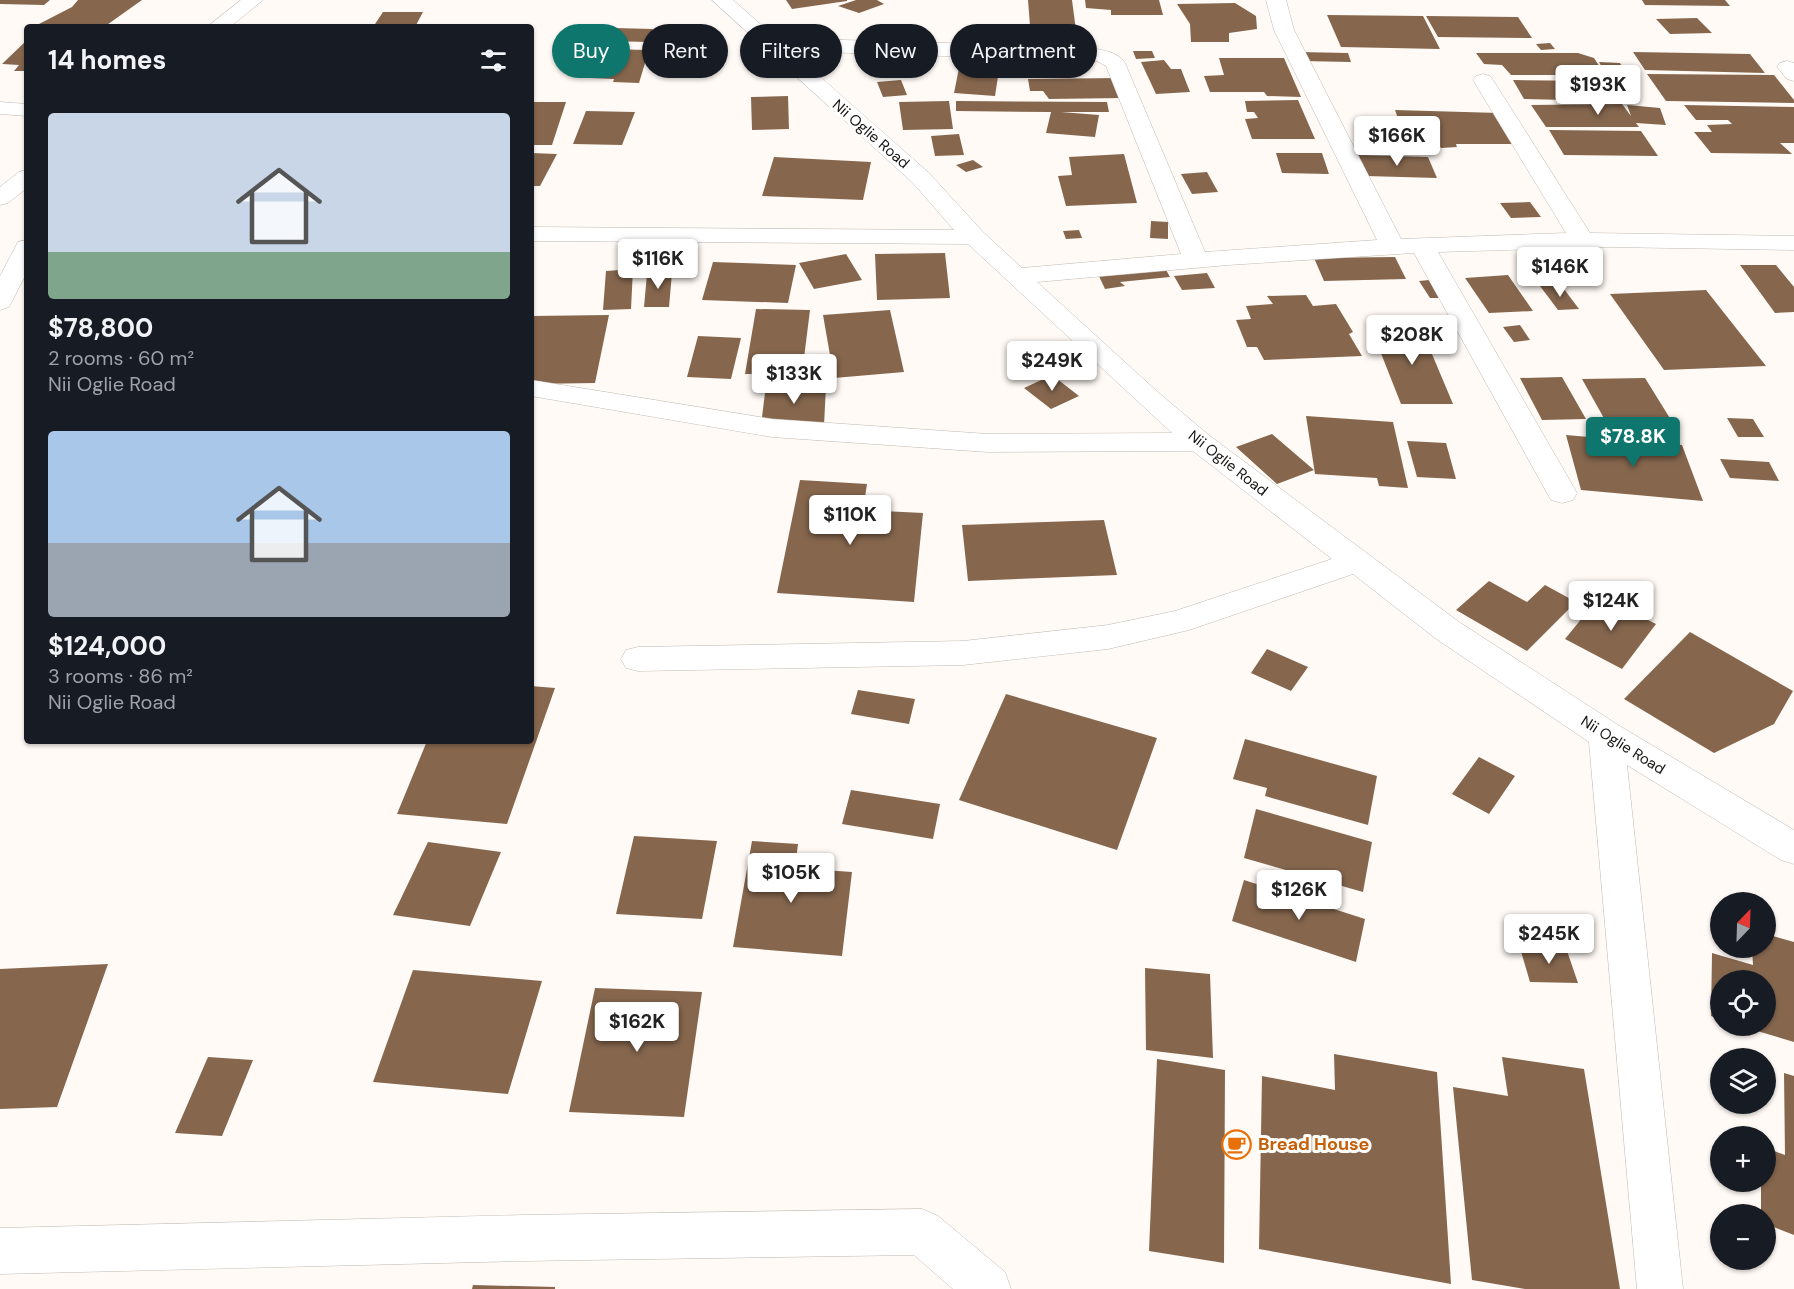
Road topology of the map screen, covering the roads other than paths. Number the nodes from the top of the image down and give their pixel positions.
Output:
1 (253, 0) edge
2 (722, 0) edge
3 (1275, 0) edge
4 (221, 24) edge
5 (750, 24) edge
6 (842, 46) edge
7 (811, 78) edge
8 (1483, 80) dead end
9 (0, 108) edge
10 (24, 110) edge
11 (24, 179) edge
12 (0, 198) edge
13 (534, 234) edge
14 (975, 237) junction
15 (1582, 240) junction
16 (1794, 243) edge
17 (1422, 246) junction
18 (1393, 248) junction
19 (24, 253) edge
20 (1195, 259) junction
21 (1017, 276) junction
22 (0, 302) edge
23 (534, 388) edge
24 (1200, 442) junction
25 (1562, 493) dead end
26 (1356, 562) junction
27 (638, 659) dead end
28 (1606, 735) junction
29 (1794, 849) edge
30 (0, 1251) edge
31 (988, 1289) edge
32 (1660, 1289) edge

1 - 4 street
2 - 5 street, Nii Oglie Road
3 - 18 street
6 - 20 street
7 - 14 street, Nii Oglie Road
8 - 15 street
9 - 10 street
11 - 12 street
13 - 14 street
14 - 21 street, Nii Oglie Road
15 - 16 street
15 - 17 street
17 - 18 street
17 - 25 street
18 - 20 street
19 - 22 street
20 - 21 street
21 - 24 street, Nii Oglie Road
23 - 24 street
24 - 26 street, Nii Oglie Road
26 - 27 street
26 - 28 street, Nii Oglie Road
28 - 29 street, Nii Oglie Road
28 - 32 street
30 - 31 street

